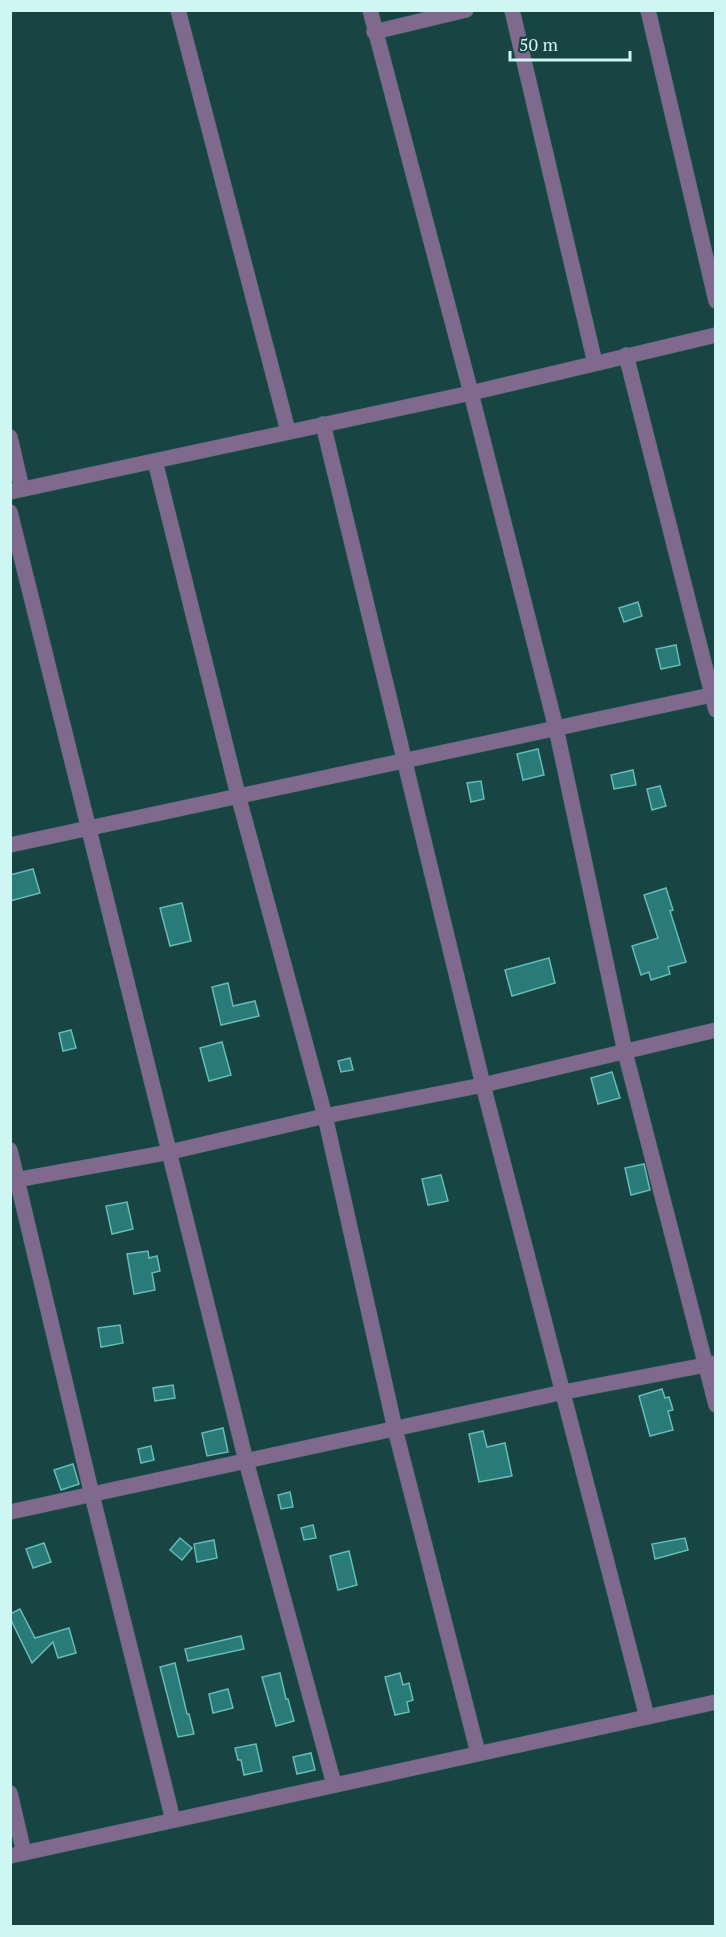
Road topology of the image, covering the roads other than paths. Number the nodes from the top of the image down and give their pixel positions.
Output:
1 (178, 10) edge
2 (370, 10) edge
3 (466, 10) edge
4 (512, 10) edge
5 (648, 10) edge
6 (374, 32) junction
7 (716, 301) edge
8 (716, 335) edge
9 (626, 355) junction
10 (595, 363) junction
11 (471, 393) junction
12 (323, 424) junction
13 (288, 431) junction
14 (10, 437) edge
15 (155, 461) junction
16 (16, 490) edge
17 (10, 512) edge
18 (714, 700) edge
19 (556, 728) junction
20 (403, 760) junction
21 (238, 795) junction
22 (88, 827) junction
23 (10, 845) edge
24 (716, 1030) edge
25 (625, 1052) junction
26 (483, 1085) junction
27 (325, 1116) junction
28 (10, 1150) edge
29 (170, 1152) junction
30 (14, 1180) edge
31 (710, 1364) edge
32 (564, 1392) junction
33 (716, 1405) edge
34 (394, 1429) junction
35 (246, 1461) junction
36 (92, 1495) junction
37 (10, 1512) edge
38 (716, 1702) edge
39 (647, 1717) junction
40 (478, 1753) junction
41 (334, 1784) junction
42 (10, 1793) edge
43 (173, 1820) junction
44 (17, 1854) edge

1 - 13 street
2 - 6 street
3 - 6 street
4 - 10 street
5 - 7 street
6 - 11 street
8 - 9 street
9 - 10 street
9 - 18 street
10 - 11 street
11 - 12 street
11 - 19 street
12 - 13 street
12 - 20 street
13 - 15 street
14 - 16 street
15 - 16 street
15 - 21 street
17 - 22 street
18 - 19 street
19 - 20 street
19 - 25 street
20 - 21 street
20 - 26 street
21 - 22 street
21 - 27 street
22 - 23 street
22 - 29 street
24 - 25 street
25 - 26 street
25 - 31 street
26 - 27 street
26 - 32 street
27 - 29 street
27 - 34 street
28 - 30 street
29 - 30 street
29 - 35 street
30 - 36 street
31 - 32 street
31 - 33 street
32 - 34 street
32 - 39 street
34 - 35 street
34 - 40 street
35 - 36 street
35 - 41 street
36 - 37 street
36 - 43 street
38 - 39 street
39 - 40 street
40 - 41 street
41 - 43 street
42 - 44 street
43 - 44 street

